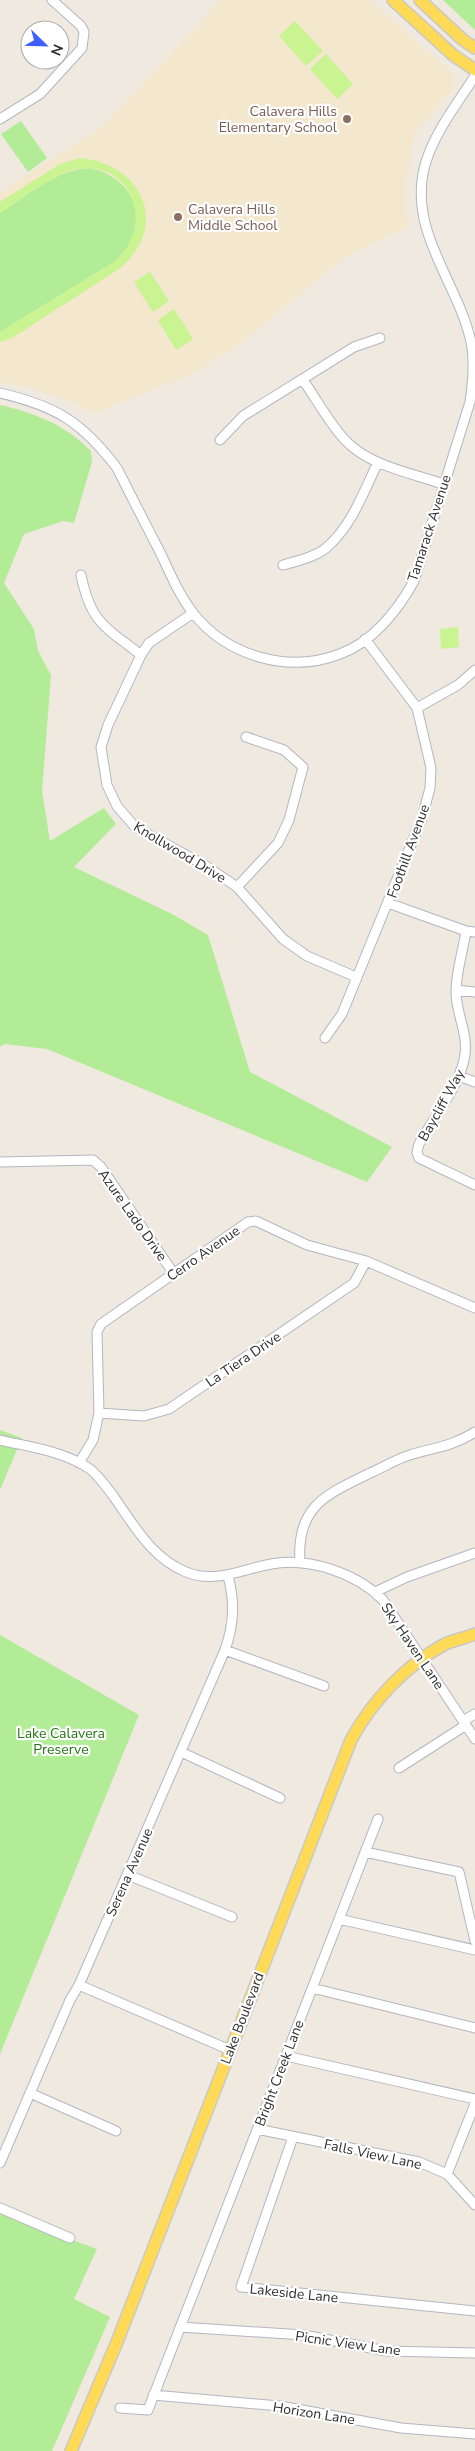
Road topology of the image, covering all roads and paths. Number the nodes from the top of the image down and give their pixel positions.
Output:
1 (52, 0) edge
2 (393, 0) edge
3 (420, 0) edge
4 (475, 48) edge
5 (475, 70) edge
6 (475, 76) edge
7 (0, 119) edge
8 (380, 338) dead end
9 (474, 359) edge
10 (304, 380) junction
11 (0, 393) edge
12 (220, 440) dead end
13 (378, 462) junction
14 (443, 484) junction
15 (283, 565) dead end
16 (81, 575) dead end
17 (194, 613) junction
18 (366, 639) junction
19 (141, 654) junction
20 (475, 670) edge
21 (417, 708) junction
22 (246, 736) dead end
23 (237, 887) junction
24 (388, 903) junction
25 (471, 932) edge
26 (356, 977) junction
27 (456, 990) junction
28 (475, 992) edge
29 (325, 1038) dead end
30 (459, 1076) junction
31 (475, 1082) edge
32 (0, 1162) edge
33 (475, 1184) edge
34 (366, 1261) junction
35 (174, 1274) junction
36 (475, 1308) edge
37 (99, 1413) junction
38 (475, 1432) edge
39 (0, 1440) edge
40 (79, 1463) junction
41 (475, 1552) edge
42 (300, 1563) junction
43 (228, 1576) junction
44 (375, 1592) junction
45 (475, 1634) edge
46 (225, 1650) junction
47 (422, 1658) junction
48 (324, 1686) dead end
49 (475, 1714) edge
50 (464, 1723) junction
51 (475, 1740) edge
52 (181, 1752) junction
53 (399, 1768) dead end
54 (280, 1798) dead end
55 (378, 1819) dead end
56 (365, 1852) junction
57 (128, 1875) junction
58 (232, 1917) dead end
59 (339, 1919) junction
60 (475, 1941) edge
61 (475, 1950) edge
62 (79, 1985) junction
63 (312, 1988) junction
64 (475, 2028) edge
65 (230, 2050) junction
66 (286, 2056) junction
67 (30, 2093) junction
68 (475, 2099) edge
69 (475, 2104) edge
70 (257, 2129) junction
71 (116, 2130) dead end
72 (293, 2137) junction
73 (0, 2163) edge
74 (447, 2174) junction
75 (475, 2205) edge
76 (0, 2208) edge
77 (70, 2238) dead end
78 (475, 2311) edge
79 (180, 2327) junction
80 (475, 2353) edge
81 (153, 2395) junction
82 (120, 2408) dead end
83 (475, 2434) edge
84 (71, 2451) edge

1 - 7 street
2 - 5 main road
3 - 4 main road
6 - 9 street, Tamarack Avenue
8 - 10 street
9 - 14 street, Tamarack Avenue
10 - 12 street
10 - 13 street
11 - 17 street, Tamarack Avenue
13 - 14 street
13 - 15 street
14 - 18 street, Tamarack Avenue
16 - 19 street
17 - 18 street, Tamarack Avenue
17 - 19 street, Knollwood Drive
18 - 21 street, Foothill Avenue
19 - 23 street, Knollwood Drive
20 - 21 street
21 - 24 street, Foothill Avenue
22 - 23 street
23 - 26 street, Knollwood Drive
24 - 25 street
24 - 26 street, Foothill Avenue
25 - 27 street, Baycliff Way
26 - 29 street, Foothill Avenue
27 - 28 street
27 - 30 street, Baycliff Way
30 - 31 street
30 - 33 street, Baycliff Way
32 - 35 street, Azure Lado Drive
34 - 35 street, Cerro Avenue
34 - 36 street, Cerro Avenue
34 - 37 street, La Tiera Drive
35 - 37 street, Cerro Avenue
37 - 40 street, Cerro Avenue
38 - 42 street
39 - 40 street, Sky Haven Lane
40 - 43 street, Sky Haven Lane
41 - 44 street
42 - 43 street, Sky Haven Lane
42 - 44 street, Sky Haven Lane
43 - 46 street, Serena Avenue
44 - 47 street, Sky Haven Lane
45 - 47 main road, Lake Boulevard
46 - 48 street
46 - 52 street, Serena Avenue
47 - 50 street, Sky Haven Lane
47 - 65 main road, Lake Boulevard
49 - 50 street
50 - 51 street, Sky Haven Lane
50 - 53 street
52 - 54 street
52 - 57 street, Serena Avenue
55 - 56 street, Bright Creek Lane
56 - 59 street, Bright Creek Lane
56 - 60 street
57 - 58 street
57 - 62 street, Serena Avenue
59 - 61 street
59 - 63 street, Bright Creek Lane
62 - 65 street
62 - 67 street, Serena Avenue
63 - 64 street
63 - 66 street, Bright Creek Lane
65 - 84 main road, Lake Boulevard
66 - 68 street
66 - 70 street, Bright Creek Lane
67 - 71 street
67 - 73 street, Serena Avenue
69 - 74 street
70 - 72 street, Falls View Lane
70 - 79 street, Bright Creek Lane
72 - 74 street, Falls View Lane
72 - 78 street, Lakeside Lane
74 - 75 street, Falls View Lane
76 - 77 street
79 - 80 street, Picnic View Lane
79 - 81 street, Bright Creek Lane
81 - 82 street, Bright Creek Lane
81 - 83 street, Horizon Lane

